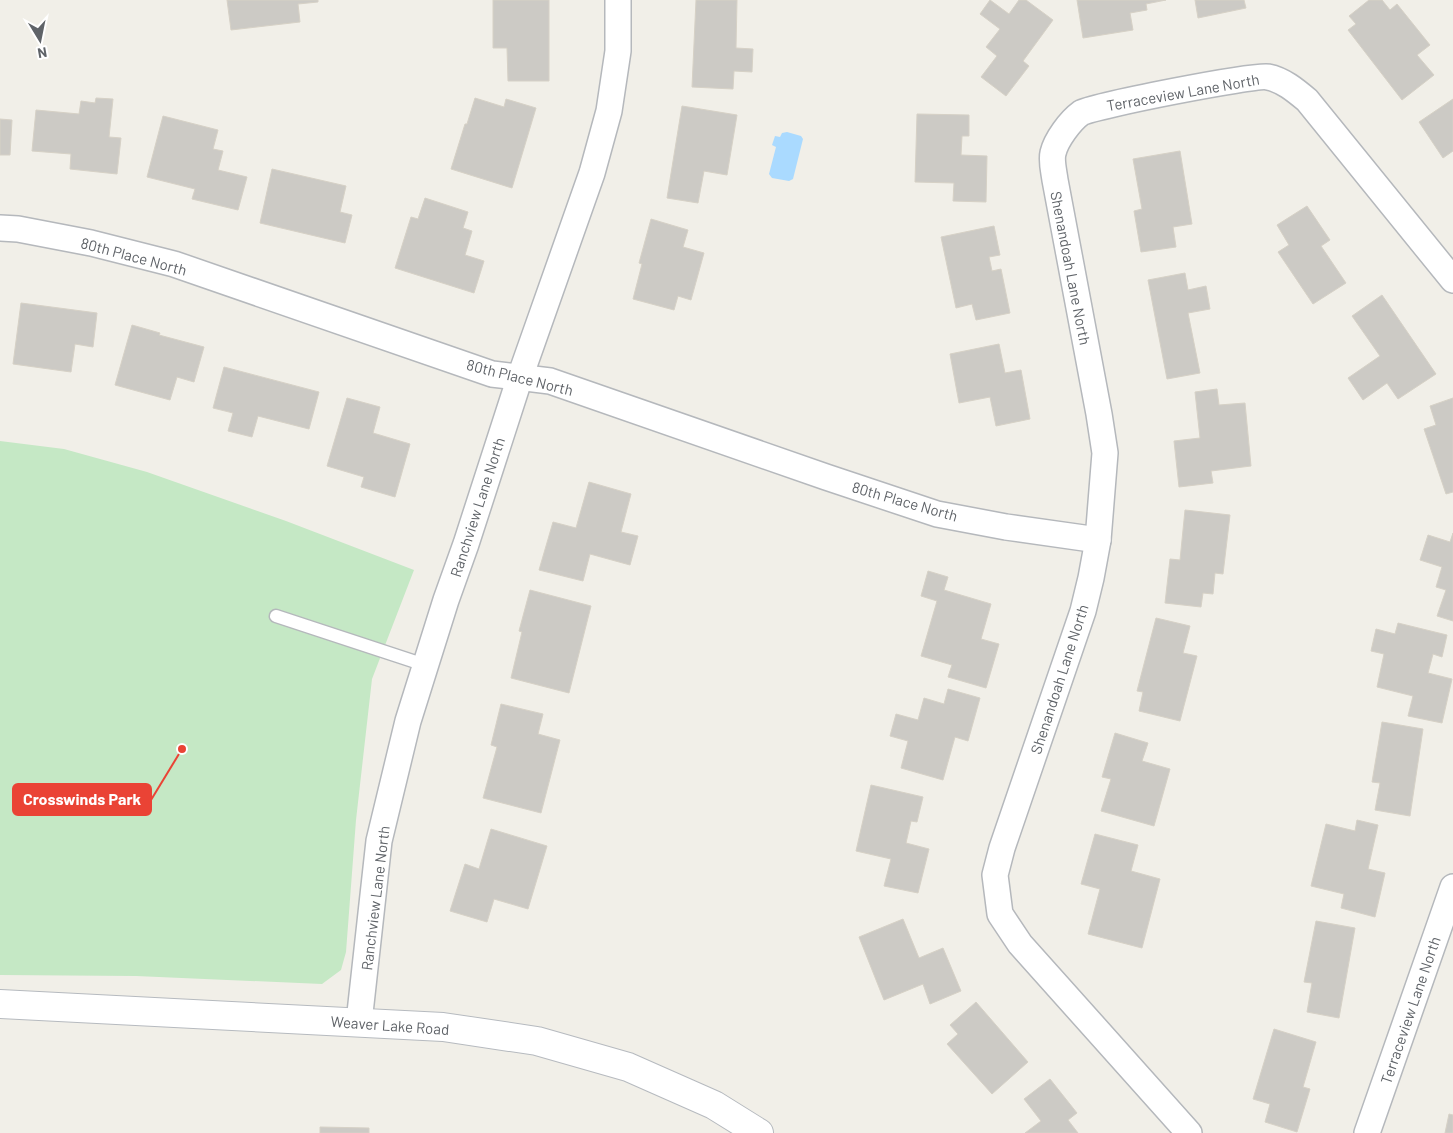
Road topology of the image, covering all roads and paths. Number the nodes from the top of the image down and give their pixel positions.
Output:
1 (618, 0) edge
2 (1053, 154) joint
3 (0, 228) edge
4 (1453, 280) edge
5 (520, 377) junction
6 (1098, 540) junction
7 (276, 616) dead end
8 (425, 665) junction
9 (1453, 887) edge
10 (0, 1004) edge
11 (359, 1022) junction
12 (759, 1133) edge
13 (1189, 1133) edge
14 (1368, 1133) edge

1 - 5 street, Ranchview Lane North
2 - 4 street, Terraceview Lane North
2 - 6 street, Shenandoah Lane North
3 - 5 street, 80th Place North
5 - 6 street, 80th Place North
5 - 8 street, Ranchview Lane North
6 - 13 street, Shenandoah Lane North
7 - 8 lane
8 - 11 street, Ranchview Lane North
9 - 14 street, Terraceview Lane North
10 - 11 main road, Weaver Lake Road
11 - 12 main road, Weaver Lake Road

